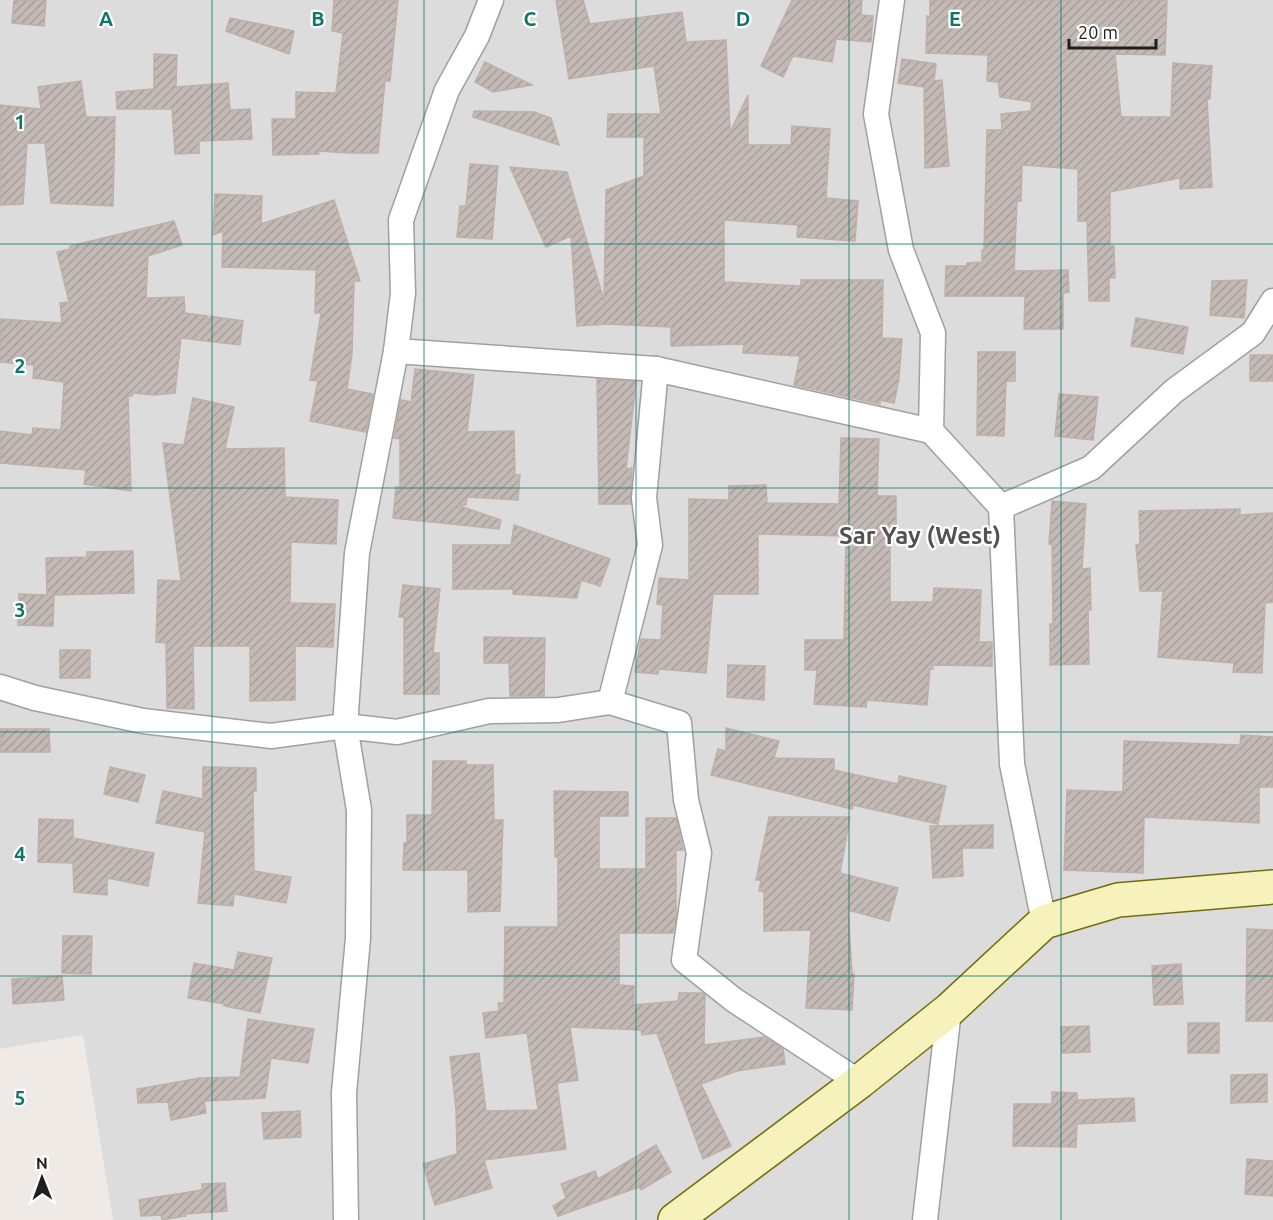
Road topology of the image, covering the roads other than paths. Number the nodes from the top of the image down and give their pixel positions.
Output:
1 (491, 0) edge
2 (892, 0) edge
3 (1273, 301) edge
4 (396, 351) junction
5 (656, 369) junction
6 (931, 431) junction
7 (1001, 507) junction
8 (0, 687) edge
9 (610, 702) junction
10 (345, 726) junction
11 (1273, 887) edge
12 (1044, 922) junction
13 (949, 1010) junction
14 (859, 1082) junction
15 (346, 1220) edge
16 (675, 1220) edge
17 (925, 1220) edge

1 - 4 street
2 - 6 street
3 - 7 street
4 - 5 street
4 - 10 street
5 - 6 street
5 - 9 street
6 - 7 street
7 - 12 street
8 - 10 street
9 - 10 street
9 - 14 street
10 - 15 street
11 - 12 street
12 - 13 street
13 - 14 street
13 - 17 street
14 - 16 street

